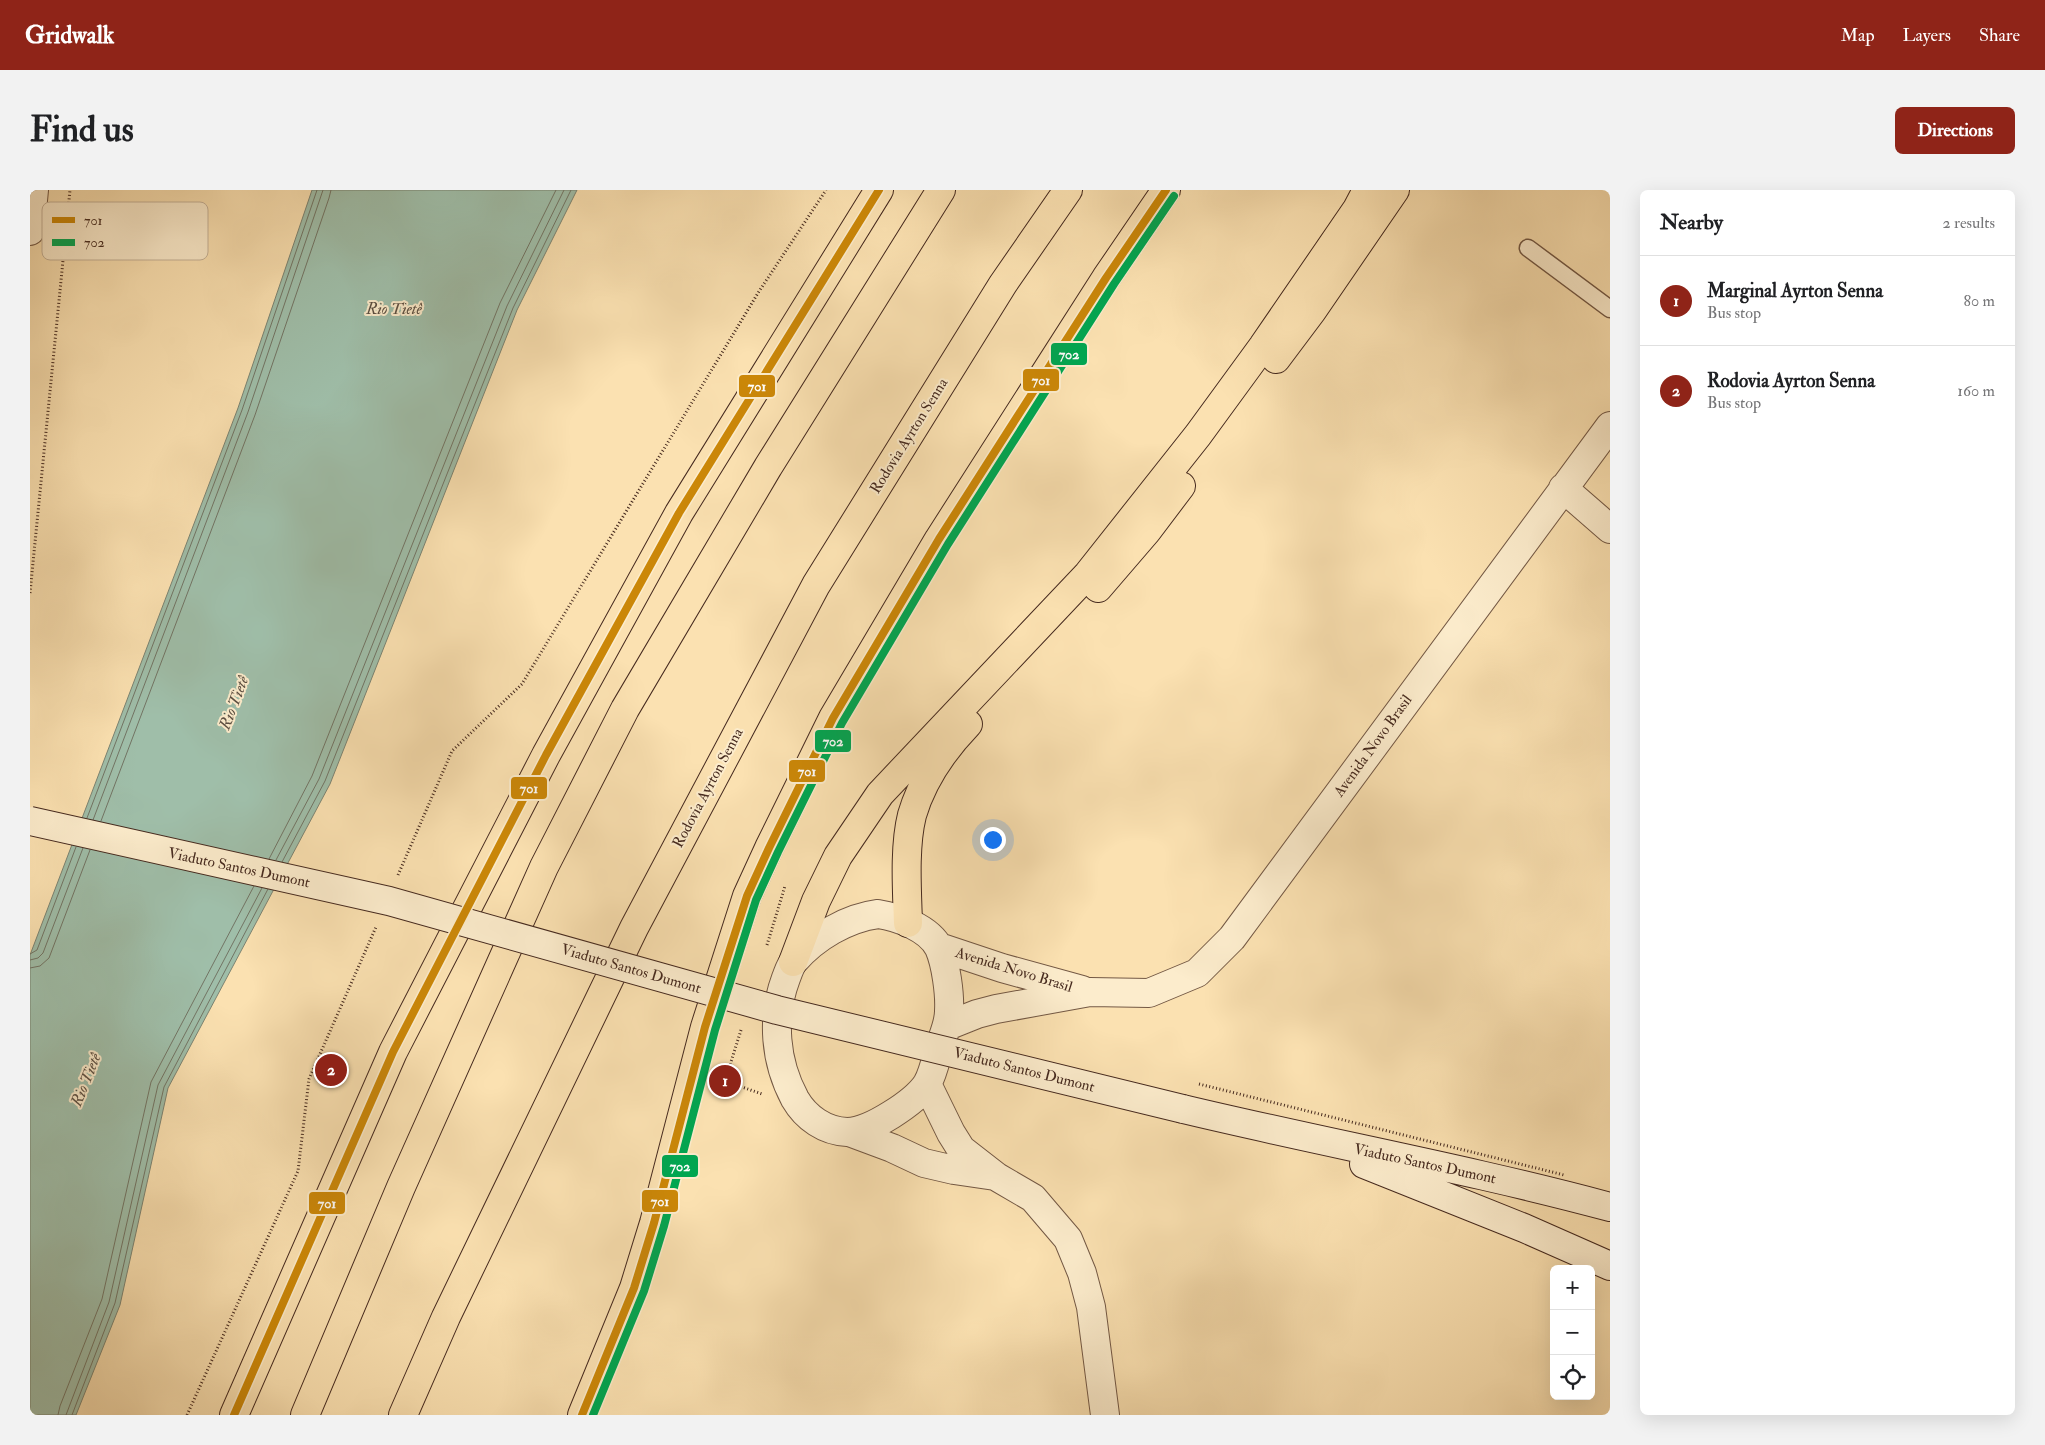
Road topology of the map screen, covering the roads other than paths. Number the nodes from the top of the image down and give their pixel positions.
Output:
1 (34, 190) edge
2 (879, 190) edge
3 (941, 190) edge
4 (1068, 190) edge
5 (1166, 190) edge
6 (1367, 190) edge
7 (1395, 190) edge
8 (30, 231) edge
9 (1528, 248) dead end
10 (1610, 309) edge
11 (1610, 426) edge
12 (1563, 488) junction
13 (1610, 529) edge
14 (30, 821) edge
15 (908, 923) junction
16 (939, 947) junction
17 (793, 962) junction
18 (1090, 992) junction
19 (946, 1026) junction
20 (927, 1084) junction
21 (849, 1132) junction
22 (1290, 1135) junction
23 (997, 1177) junction
24 (1610, 1207) edge
25 (1610, 1266) edge
26 (234, 1415) edge
27 (305, 1415) edge
28 (403, 1415) edge
29 (582, 1415) edge
30 (1105, 1415) edge

1 - 8 street
2 - 26 highway
3 - 27 highway
4 - 28 highway, Rodovia Ayrton Senna
5 - 29 highway
6 - 17 highway
7 - 15 highway
9 - 10 lane
11 - 12 street, Avenida Novo Brasil
12 - 13 street
12 - 18 street, Avenida Novo Brasil
14 - 22 street, Viaduto Santos Dumont, bridge
15 - 16 street
15 - 17 street
16 - 18 street, Avenida Novo Brasil
16 - 19 street
17 - 21 street
18 - 19 street, Avenida Novo Brasil
19 - 20 street
20 - 21 street
20 - 23 street
21 - 23 street
22 - 24 street, Viaduto Santos Dumont
22 - 25 street, Viaduto Santos Dumont
23 - 30 street

